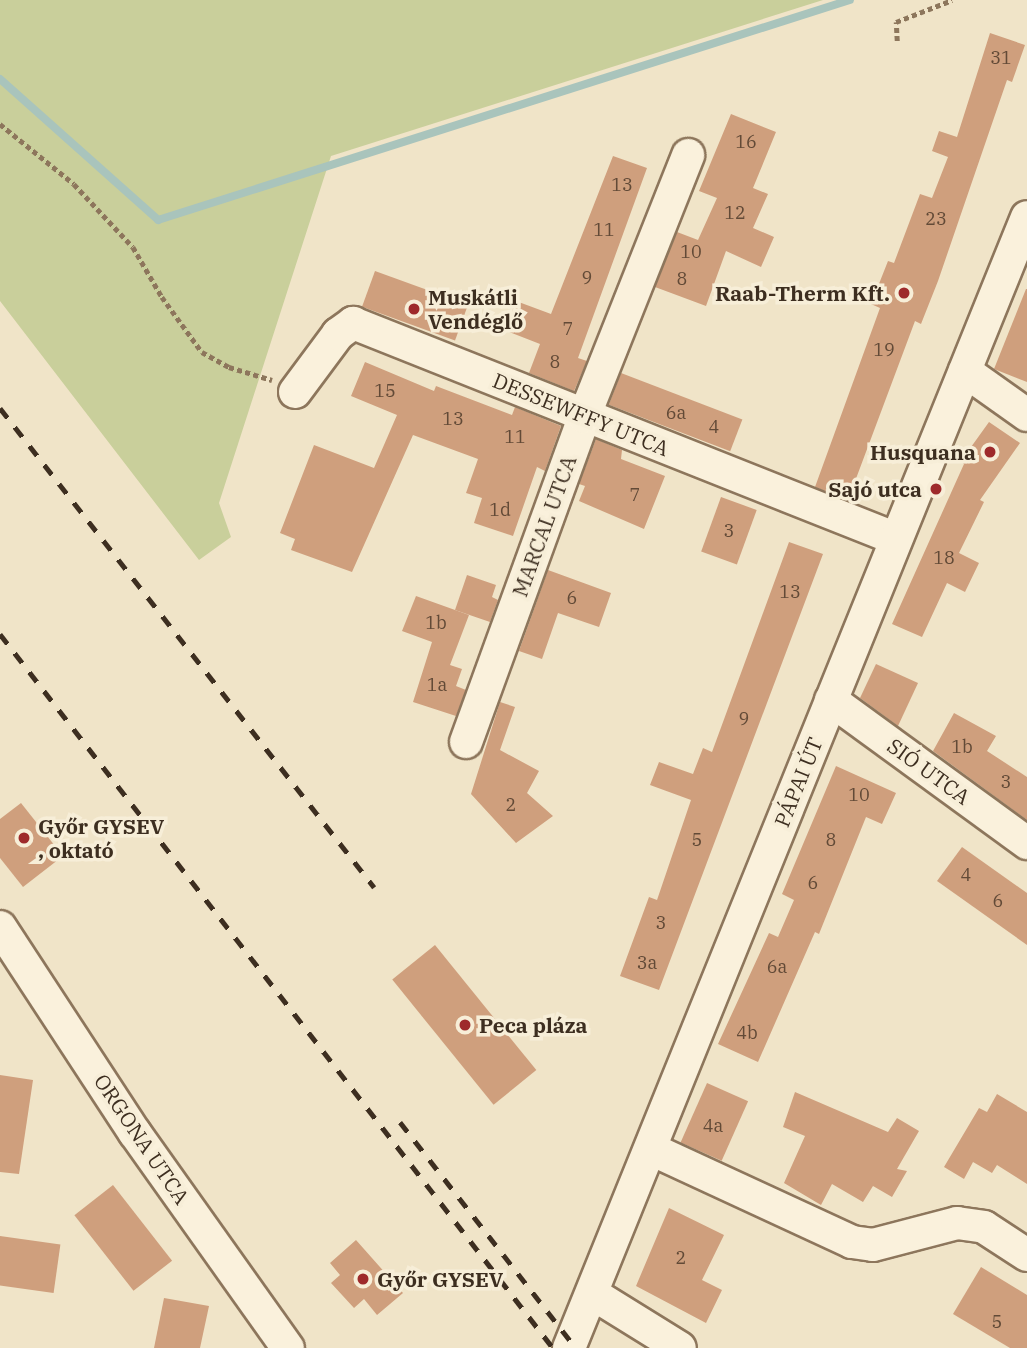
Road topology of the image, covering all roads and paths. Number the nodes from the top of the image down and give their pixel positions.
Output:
1 (952, 0) edge
2 (897, 41) dead end
3 (0, 124) edge
4 (688, 155) dead end
5 (1027, 216) edge
6 (965, 371) junction
7 (295, 392) joint
8 (1027, 415) edge
9 (584, 416) junction
10 (894, 538) junction
11 (831, 700) junction
12 (466, 742) dead end
13 (1027, 843) edge
14 (0, 927) edge
15 (653, 1150) junction
16 (1027, 1255) edge
17 (593, 1294) junction
18 (288, 1348) edge
19 (569, 1348) edge
20 (680, 1348) edge

1 - 2 path
3 - 7 path
4 - 9 street, MARCAL UTCA
5 - 6 street, PÁPAI ÚT
6 - 8 street
6 - 10 street, PÁPAI ÚT
7 - 9 street, DESSEWFFY UTCA
9 - 10 street, DESSEWFFY UTCA
9 - 12 street, MARCAL UTCA
10 - 11 street, PÁPAI ÚT
11 - 13 street, SIÓ UTCA
11 - 15 street, PÁPAI ÚT
14 - 18 street, ORGONA UTCA
15 - 16 street
15 - 17 street, PÁPAI ÚT
17 - 19 street, PÁPAI ÚT
17 - 20 street

